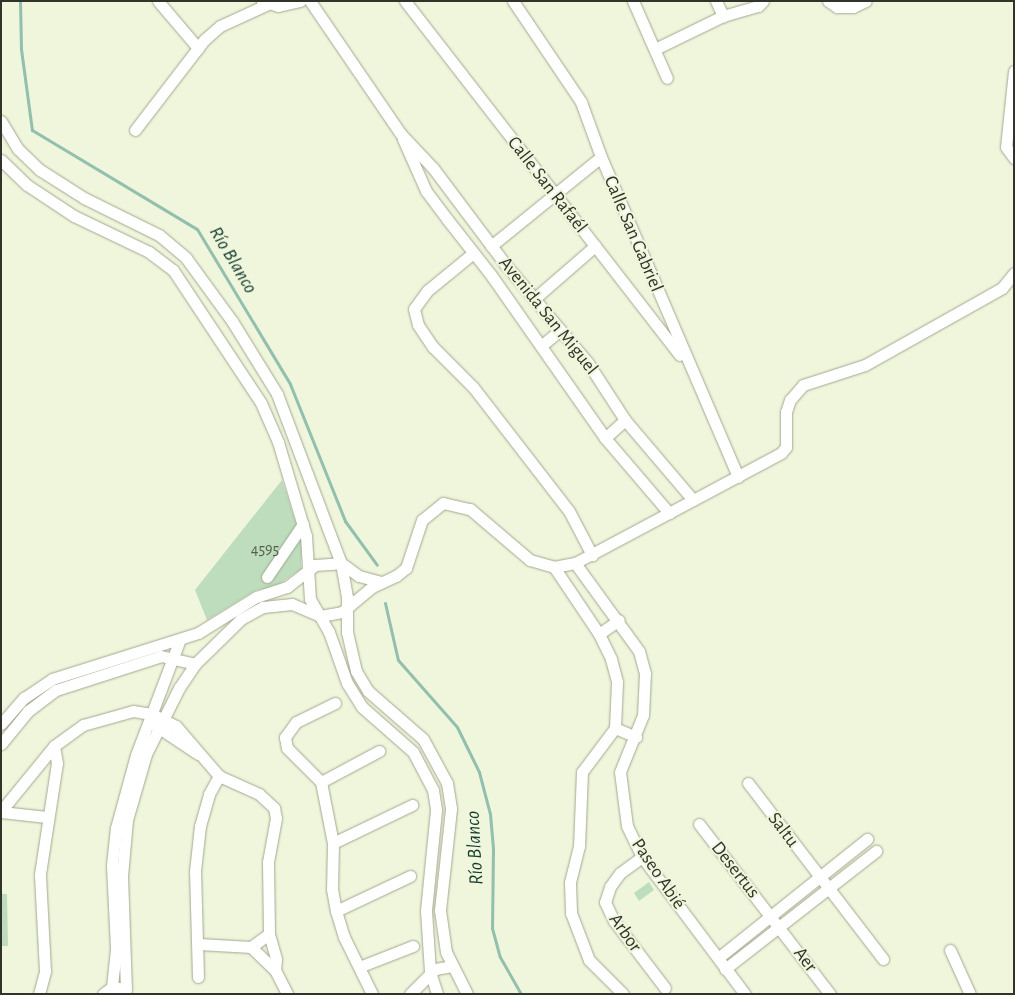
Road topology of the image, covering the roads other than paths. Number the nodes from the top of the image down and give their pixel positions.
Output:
1 (158, 1) edge
2 (300, 1) edge
3 (310, 1) edge
4 (404, 1) edge
5 (634, 1) edge
6 (716, 1) edge
7 (763, 1) edge
8 (828, 1) edge
9 (866, 1) edge
10 (264, 3) edge
11 (513, 4) edge
12 (722, 16) junction
13 (198, 48) junction
14 (656, 49) junction
15 (1014, 71) edge
16 (667, 78) dead end
17 (1, 121) edge
18 (135, 130) dead end
19 (400, 133) junction
20 (601, 157) junction
21 (1014, 158) edge
22 (1, 160) edge
23 (554, 194) junction
24 (84, 198) junction
25 (461, 207) junction
26 (74, 216) junction
27 (447, 219) junction
28 (491, 246) junction
29 (595, 246) junction
30 (472, 254) junction
31 (505, 264) junction
32 (1014, 273) edge
33 (491, 275) junction
34 (209, 286) junction
35 (193, 298) junction
36 (534, 299) junction
37 (560, 330) junction
38 (541, 346) junction
39 (690, 368) junction
40 (625, 420) junction
41 (605, 438) junction
42 (738, 477) junction
43 (693, 500) junction
44 (669, 513) junction
45 (303, 524) junction
46 (592, 555) junction
47 (341, 563) junction
48 (575, 563) junction
49 (554, 567) junction
50 (308, 570) junction
51 (266, 577) dead end
52 (381, 582) junction
53 (348, 608) junction
54 (320, 616) junction
55 (619, 620) junction
56 (198, 633) junction
57 (599, 634) junction
58 (180, 639) junction
59 (209, 652) junction
60 (150, 658) junction
61 (175, 658) junction
62 (195, 664) junction
63 (166, 677) junction
64 (179, 688) junction
65 (335, 703) dead end
66 (156, 721) junction
67 (1, 724) edge
68 (614, 728) junction
69 (636, 737) junction
70 (1, 744) edge
71 (54, 746) junction
72 (379, 751) dead end
73 (219, 776) junction
74 (321, 782) junction
75 (748, 783) dead end
76 (412, 805) dead end
77 (1, 811) edge
78 (47, 816) junction
79 (699, 824) dead end
80 (867, 839) dead end
81 (333, 843) junction
82 (876, 852) dead end
83 (642, 857) junction
84 (410, 876) dead end
85 (819, 876) junction
86 (827, 888) junction
87 (336, 911) junction
88 (772, 916) junction
89 (779, 926) junction
90 (269, 934) junction
91 (199, 944) junction
92 (413, 946) dead end
93 (251, 947) junction
94 (950, 950) dead end
95 (718, 958) junction
96 (883, 959) dead end
97 (452, 966) junction
98 (359, 967) junction
99 (725, 969) junction
100 (275, 970) junction
101 (430, 972) junction
102 (198, 977) dead end
103 (666, 988) dead end
104 (107, 990) edge
105 (127, 992) edge
106 (465, 993) edge
107 (39, 994) edge
108 (287, 994) edge
109 (372, 994) edge
110 (410, 994) edge
111 (437, 994) edge
112 (622, 994) edge
113 (745, 994) edge
114 (830, 994) edge
115 (970, 994) edge

1 - 13 street
2 - 10 street
3 - 19 street, Avenida San Miguel
4 - 23 street, Calle San Rafaél
5 - 14 street
6 - 12 street
7 - 12 street
8 - 9 street
10 - 13 street
11 - 20 street, Calle San Gabriel
12 - 14 street
13 - 18 street
14 - 16 street
15 - 21 street
17 - 24 street
19 - 25 street, Avenida San Miguel
19 - 27 street, Avenida San Miguel
20 - 23 street
20 - 39 street, Calle San Gabriel
22 - 26 street
23 - 28 street
23 - 29 street, Calle San Rafaél
24 - 26 street
24 - 34 street
25 - 27 street
25 - 28 street, Avenida San Miguel
26 - 35 street
27 - 30 street, Avenida San Miguel
28 - 31 street, Avenida San Miguel
29 - 36 street
29 - 39 street, Calle San Rafaél
30 - 33 street, Avenida San Miguel
30 - 46 street
31 - 33 street
31 - 36 street, Avenida San Miguel
32 - 42 street
33 - 38 street, Avenida San Miguel
34 - 35 street
34 - 47 street
35 - 45 street
36 - 37 street, Avenida San Miguel
37 - 38 street
37 - 40 street, Avenida San Miguel
38 - 41 street, Avenida San Miguel
39 - 42 street, Calle San Gabriel
40 - 41 street
40 - 43 street, Avenida San Miguel
41 - 44 street, Avenida San Miguel
42 - 43 street
43 - 44 street
44 - 46 street
45 - 50 street
45 - 51 street
46 - 48 street
47 - 50 street
47 - 52 street
47 - 53 street
48 - 49 street
48 - 55 street, Paseo Abié
49 - 52 street
49 - 57 street
50 - 54 street
50 - 56 street
52 - 53 street
53 - 54 street
53 - 97 street
54 - 59 street
54 - 101 street
55 - 57 street
55 - 69 street, Paseo Abié
56 - 58 street
56 - 59 street
57 - 68 street
58 - 61 street
58 - 67 street
59 - 62 street
60 - 61 street
60 - 63 street
60 - 70 street
61 - 62 street
61 - 63 street
62 - 64 street
63 - 64 street
63 - 66 street
64 - 66 street
65 - 74 street
66 - 71 street
66 - 73 street
66 - 104 street
66 - 105 street
68 - 69 street
68 - 112 street
69 - 83 street, Paseo Abié
71 - 77 street
71 - 78 street
72 - 74 street
73 - 90 street
73 - 91 street
74 - 81 street
75 - 85 street, Saltu
76 - 81 street
77 - 78 street
78 - 107 street
79 - 88 street, Desertus
80 - 85 street
81 - 87 street
82 - 86 street
83 - 95 street, Paseo Abié
83 - 103 street, Arbor
84 - 87 street
85 - 86 street, Saltu
85 - 88 street
86 - 89 street
86 - 96 street, Saltu
87 - 98 street
88 - 89 street, Desertus
88 - 95 street
89 - 99 street
89 - 114 street, Aer
90 - 93 street
90 - 100 street
91 - 93 street
91 - 102 street
92 - 98 street
93 - 100 street
94 - 115 street
95 - 99 street, Paseo Abié
97 - 101 street
97 - 106 street
98 - 109 street
99 - 113 street, Paseo Abié
100 - 108 street
101 - 110 street
101 - 111 street
104 - 105 street

